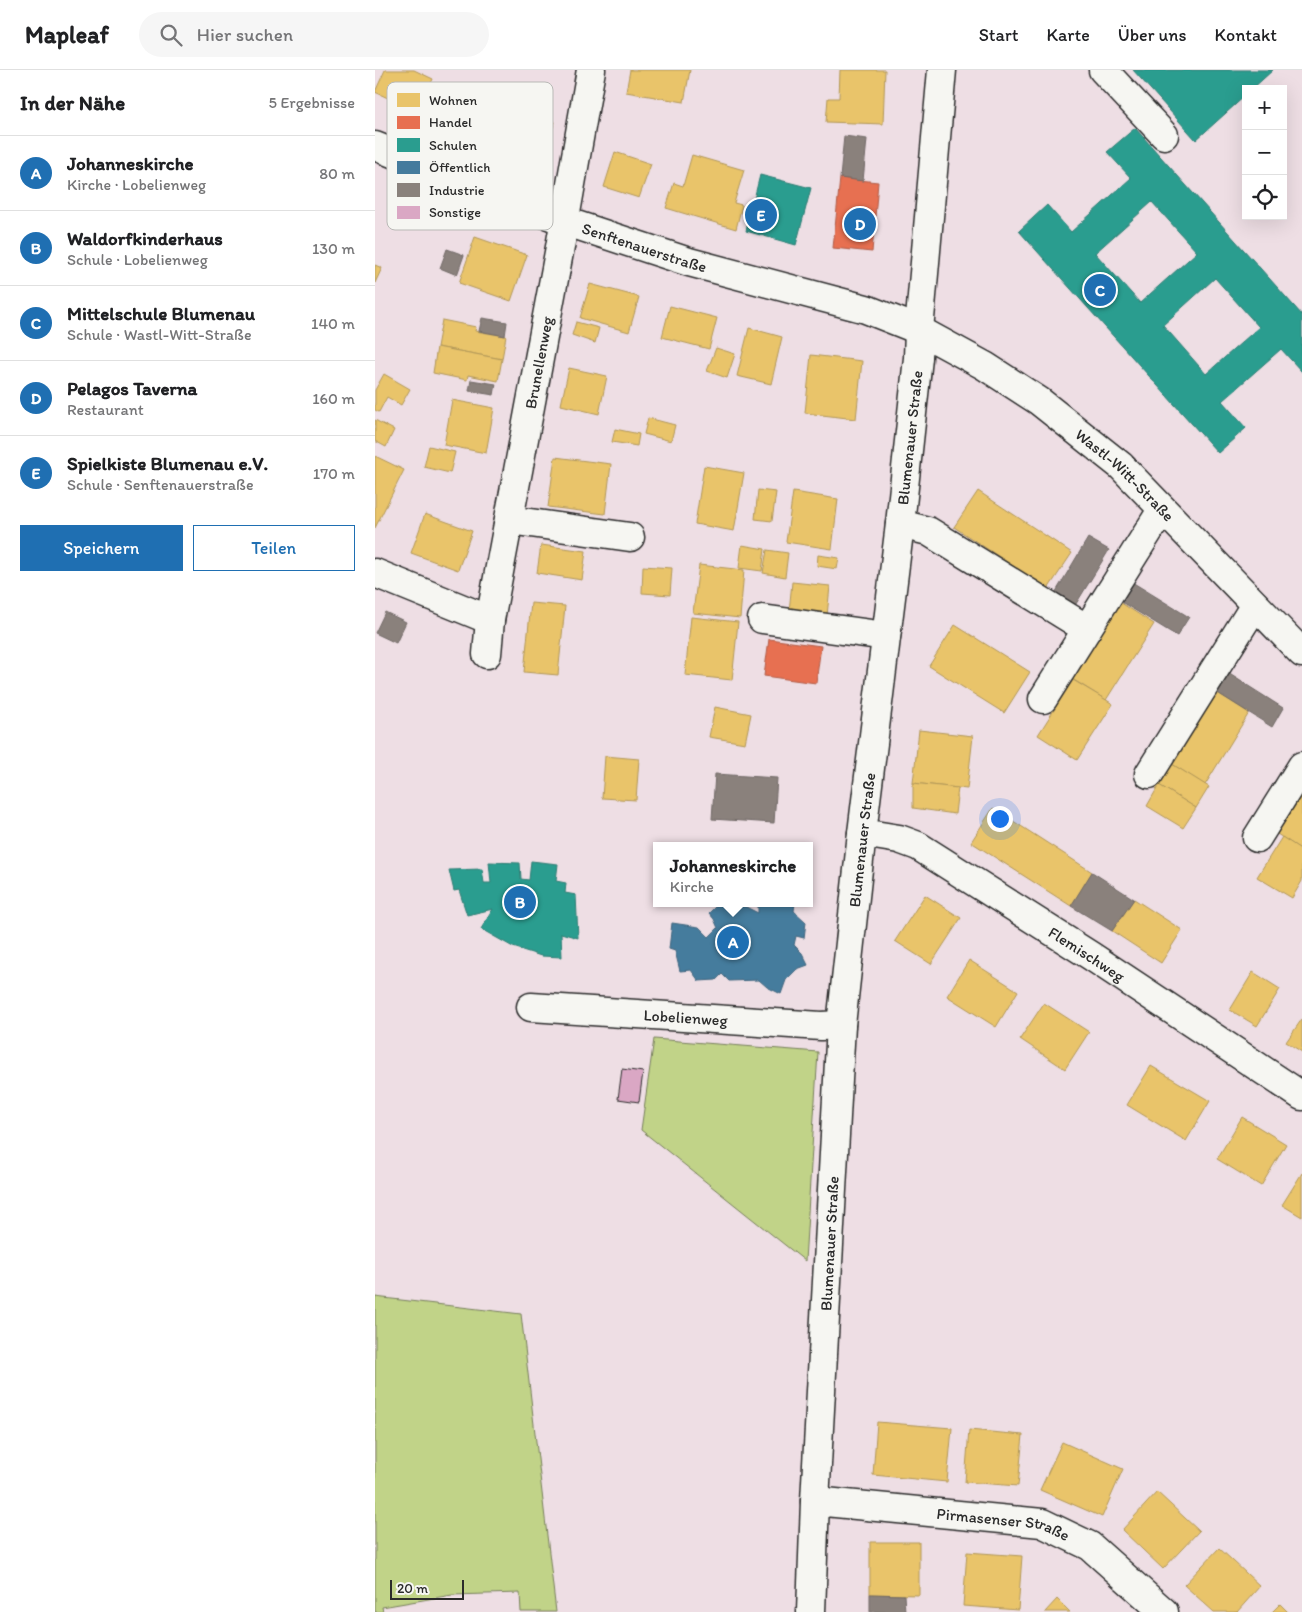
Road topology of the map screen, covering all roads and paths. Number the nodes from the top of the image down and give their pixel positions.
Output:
1 (591, 70) edge
2 (942, 70) edge
3 (1103, 70) edge
4 (1164, 135) dead end
5 (375, 146) edge
6 (387, 151) edge
7 (553, 217) edge
8 (564, 221) junction
9 (919, 330) junction
10 (1162, 510) junction
11 (509, 520) junction
12 (900, 524) junction
13 (630, 537) dead end
14 (375, 573) edge
15 (1255, 605) junction
16 (762, 619) dead end
17 (490, 620) junction
18 (1087, 629) junction
19 (886, 636) junction
20 (1302, 653) edge
21 (487, 654) dead end
22 (1043, 699) dead end
23 (1302, 766) edge
24 (1149, 774) dead end
25 (862, 833) junction
26 (1257, 838) dead end
27 (531, 1007) dead end
28 (841, 1025) junction
29 (1302, 1096) edge
30 (815, 1501) junction
31 (811, 1612) edge
32 (1164, 1612) edge

1 - 8 street, Brunellenweg
2 - 9 street, Blumenauer Straße
3 - 4 street
5 - 6 street, Senftenauerstraße
7 - 8 street, Senftenauerstraße
8 - 9 street, Senftenauerstraße
8 - 11 street, Brunellenweg
9 - 10 street, Wastl-Witt-Straße
9 - 12 street, Blumenauer Straße
10 - 15 street, Wastl-Witt-Straße
10 - 18 street
11 - 13 street
11 - 17 street, Brunellenweg
12 - 18 street
12 - 19 street, Blumenauer Straße
14 - 17 street
15 - 20 street, Wastl-Witt-Straße
15 - 24 street
16 - 19 street
17 - 21 street, Brunellenweg
18 - 22 street
19 - 25 street, Blumenauer Straße
23 - 26 street
25 - 28 street, Blumenauer Straße
25 - 29 street, Flemischweg
27 - 28 street, Lobelienweg
28 - 30 street, Blumenauer Straße
30 - 31 street, Blumenauer Straße
30 - 32 street, Pirmasenser Straße

